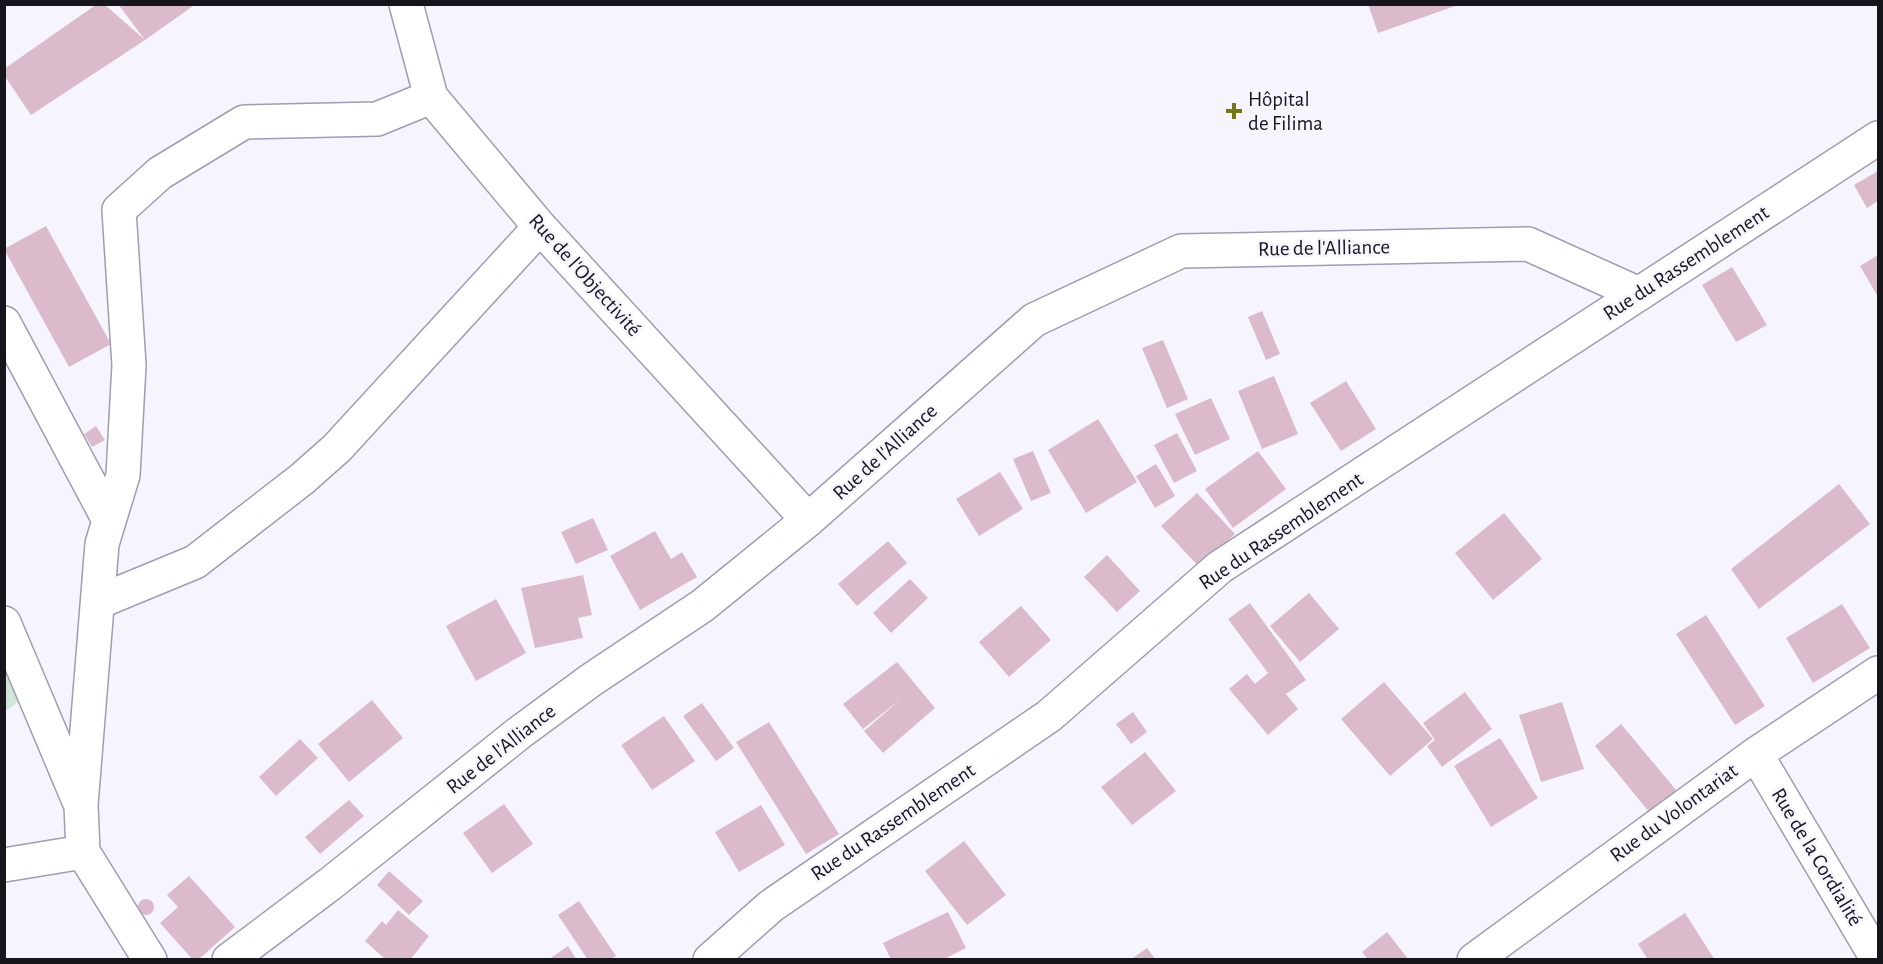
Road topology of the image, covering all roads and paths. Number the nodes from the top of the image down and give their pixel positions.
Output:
1 (406, 4) edge
2 (431, 98) junction
3 (1878, 138) edge
4 (540, 227) junction
5 (1639, 294) junction
6 (4, 323) edge
7 (109, 520) junction
8 (808, 520) junction
9 (98, 602) junction
10 (4, 623) edge
11 (1878, 673) edge
12 (1756, 753) junction
13 (81, 805) junction
14 (83, 852) junction
15 (4, 865) edge
16 (150, 960) edge
17 (229, 960) edge
18 (710, 960) edge
19 (1474, 960) edge
20 (1878, 960) edge

1 - 2 street, Rue de l'Objectivité
2 - 4 street, Rue de l'Objectivité
2 - 7 street
3 - 5 street, Rue du Rassemblement
4 - 8 street, Rue de l'Objectivité
4 - 9 street
5 - 8 street, Rue de l'Alliance
5 - 18 street, Rue du Rassemblement
6 - 7 street
7 - 9 street
8 - 17 street, Rue de l'Alliance
9 - 13 street
10 - 13 street
11 - 12 street, Rue du Volontariat
12 - 19 street, Rue du Volontariat
12 - 20 street, Rue de la Cordialité
13 - 14 street
14 - 15 street
14 - 16 street

